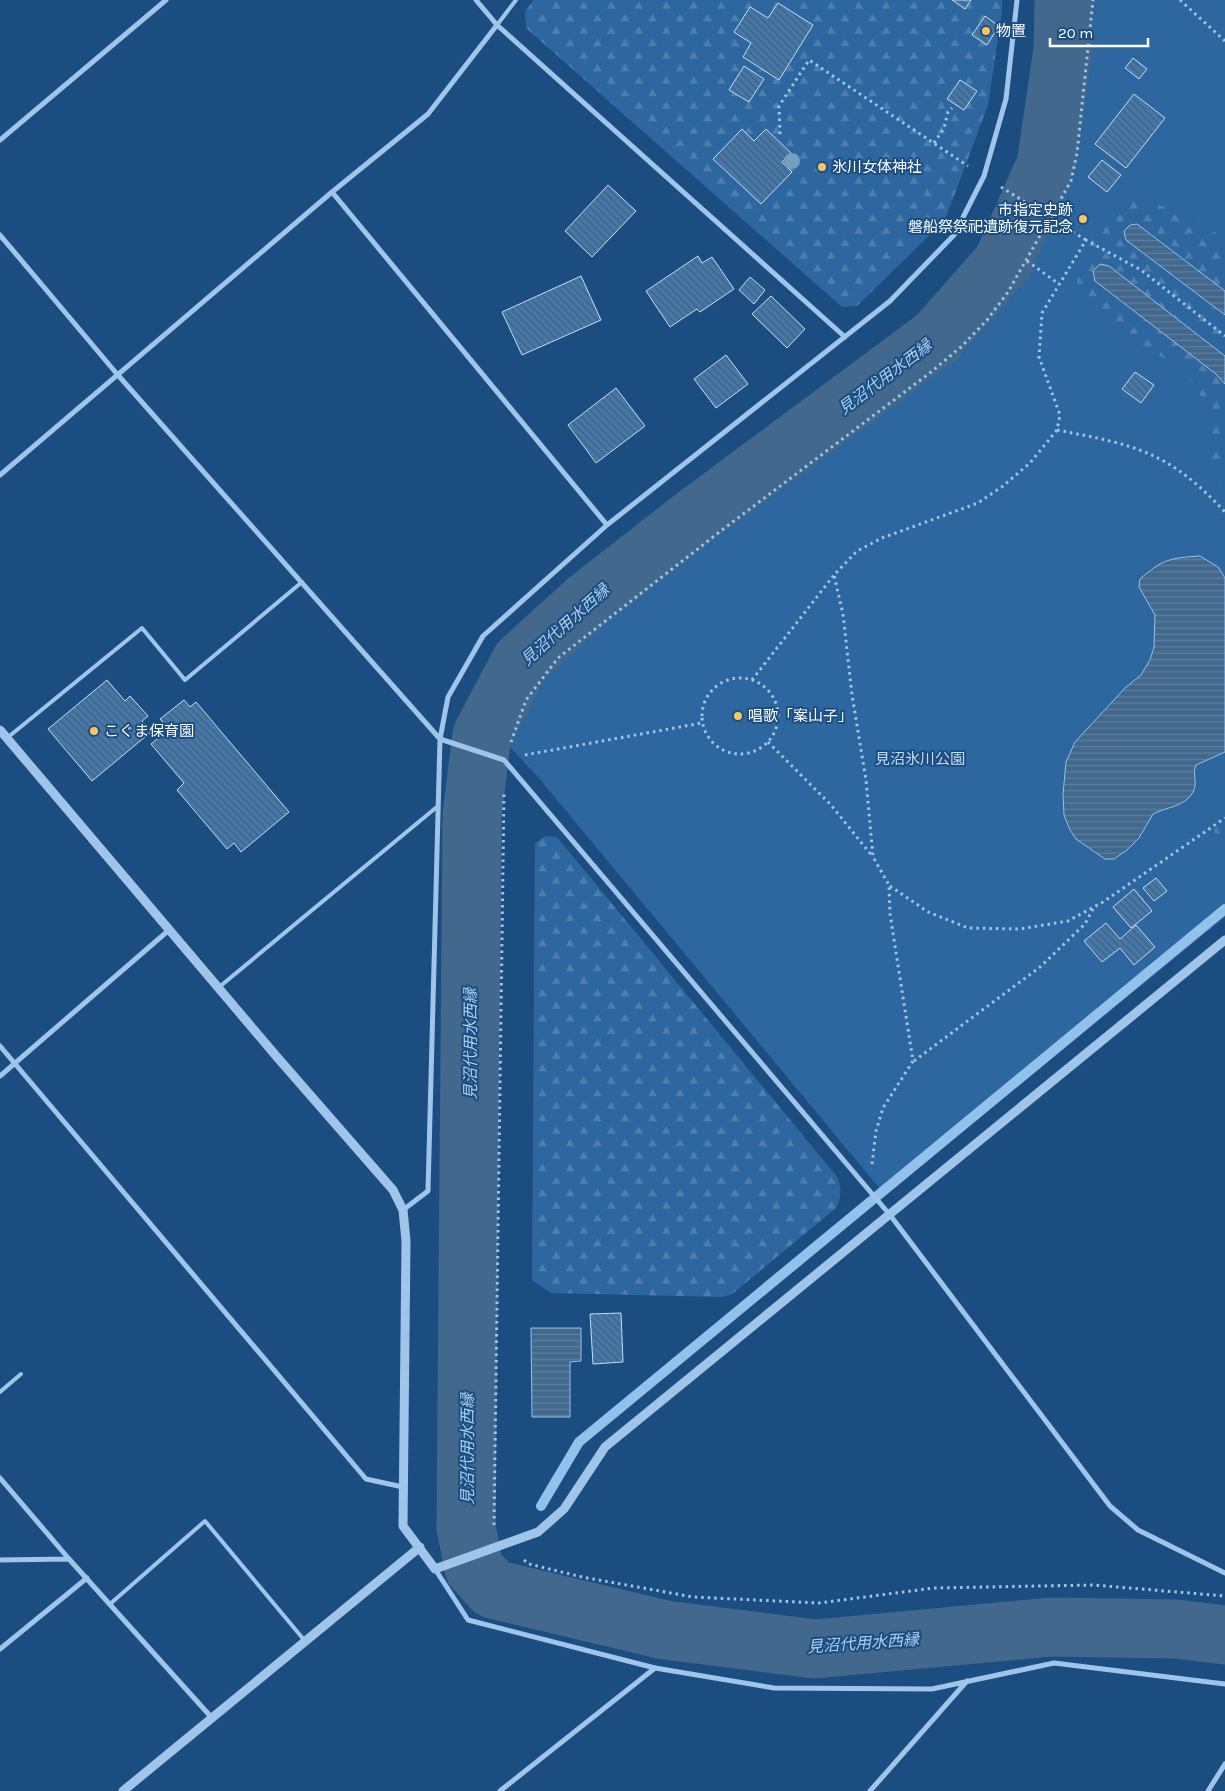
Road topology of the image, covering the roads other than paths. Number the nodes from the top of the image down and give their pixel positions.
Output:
1 (166, 0) edge
2 (476, 0) edge
3 (516, 0) edge
4 (1017, 0) edge
5 (497, 25) junction
6 (0, 140) edge
7 (332, 192) junction
8 (0, 234) edge
9 (845, 337) junction
10 (117, 374) junction
11 (0, 475) edge
12 (607, 525) junction
13 (302, 582) junction
14 (0, 730) edge
15 (7, 738) junction
16 (440, 739) junction
17 (439, 806) junction
18 (169, 930) junction
19 (1225, 940) edge
20 (218, 988) junction
21 (0, 1046) edge
22 (15, 1064) junction
23 (0, 1076) edge
24 (403, 1210) junction
25 (890, 1215) junction
26 (21, 1374) dead end
27 (0, 1392) edge
28 (0, 1478) edge
29 (403, 1487) junction
30 (420, 1547) junction
31 (69, 1558) junction
32 (0, 1560) edge
33 (436, 1569) junction
34 (1225, 1573) edge
35 (87, 1578) junction
36 (110, 1604) junction
37 (305, 1641) junction
38 (0, 1649) edge
39 (654, 1668) junction
40 (966, 1681) junction
41 (1225, 1684) edge
42 (212, 1718) junction
43 (1225, 1764) edge
44 (123, 1791) edge
45 (500, 1791) edge
46 (870, 1791) edge
47 (1208, 1791) edge

1 - 6 street
2 - 5 street
3 - 5 lane
4 - 9 street
5 - 7 street
5 - 9 street
7 - 10 street
7 - 12 street
8 - 10 street
9 - 12 street
10 - 11 street
10 - 13 street
12 - 16 street
13 - 15 lane
13 - 16 street
14 - 15 street
15 - 18 street
16 - 17 street
16 - 25 street
17 - 20 lane
17 - 24 street
18 - 20 street
18 - 22 street
19 - 25 street
20 - 24 street
21 - 22 street
22 - 23 street
22 - 29 street
24 - 29 street
25 - 33 street
25 - 34 street
26 - 27 lane
28 - 31 street
29 - 30 street
30 - 33 street
30 - 37 street
31 - 32 street
31 - 35 street
33 - 39 street
35 - 36 street
35 - 38 street
36 - 37 lane
36 - 42 street
37 - 42 street
39 - 40 street
39 - 45 street
40 - 41 street
40 - 46 street
42 - 44 street
43 - 47 street

